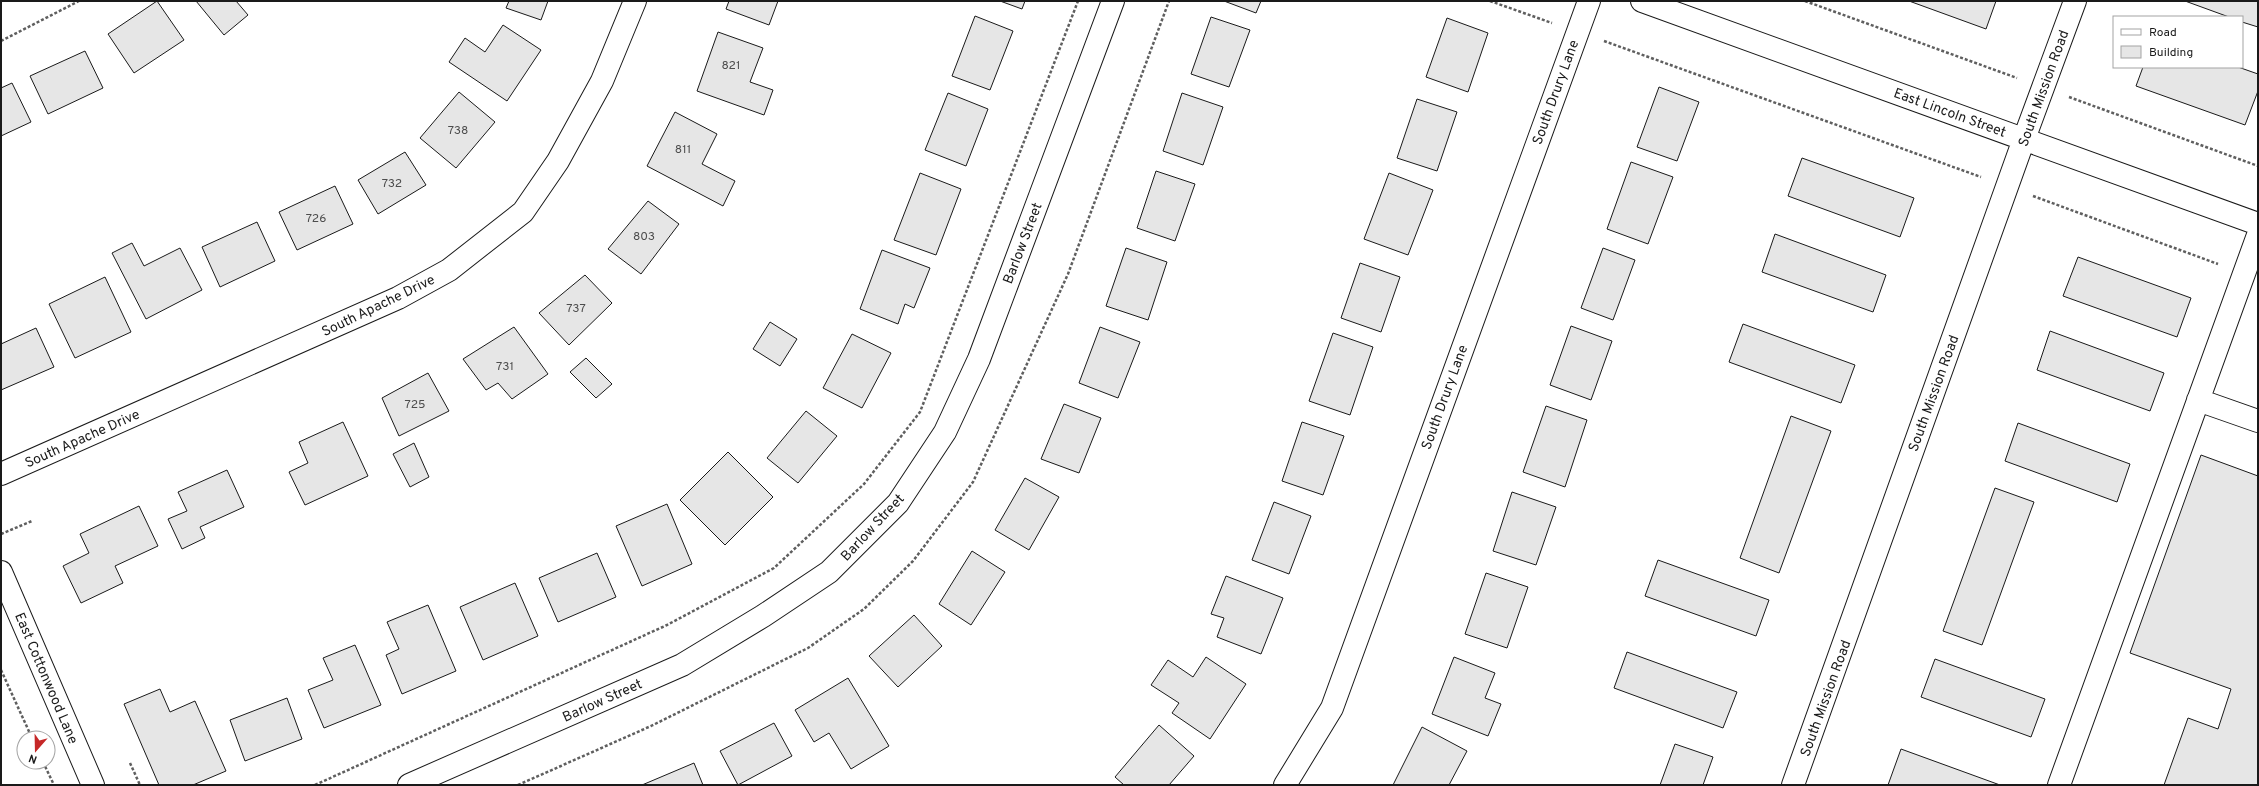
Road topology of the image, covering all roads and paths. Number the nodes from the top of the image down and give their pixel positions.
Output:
1 (79, 1) edge
2 (635, 1) edge
3 (1078, 1) edge
4 (1113, 1) edge
5 (1490, 1) edge
6 (1589, 1) edge
7 (1642, 1) edge
8 (2075, 1) edge
9 (1577, 32) junction
10 (1, 41) edge
11 (2024, 139) junction
12 (2007, 187) junction
13 (2258, 224) edge
14 (2258, 235) edge
15 (2244, 274) junction
16 (2198, 400) junction
17 (2256, 416) edge
18 (1, 474) edge
19 (32, 521) dead end
20 (1, 534) edge
21 (1, 572) edge
22 (1, 670) edge
23 (28, 730) edge
24 (130, 763) dead end
25 (47, 770) edge
26 (54, 785) edge
27 (93, 785) edge
28 (140, 785) edge
29 (315, 785) edge
30 (410, 785) edge
31 (1285, 785) edge
32 (1793, 785) edge
33 (2059, 785) edge

1 - 10 path
2 - 18 street, South Apache Drive
3 - 29 path
4 - 30 street, Barlow Street
5 - 9 path
6 - 9 street, South Drury Lane
7 - 11 street, East Lincoln Street
8 - 11 street, South Mission Road
9 - 12 path
9 - 31 street, South Drury Lane
11 - 12 street, South Mission Road
11 - 13 street, East Lincoln Street
12 - 15 path
12 - 32 street, South Mission Road
14 - 15 street
15 - 16 street
16 - 17 street
16 - 33 street
19 - 20 path
21 - 27 street, East Cottonwood Lane
22 - 23 path
24 - 28 path
25 - 26 path

